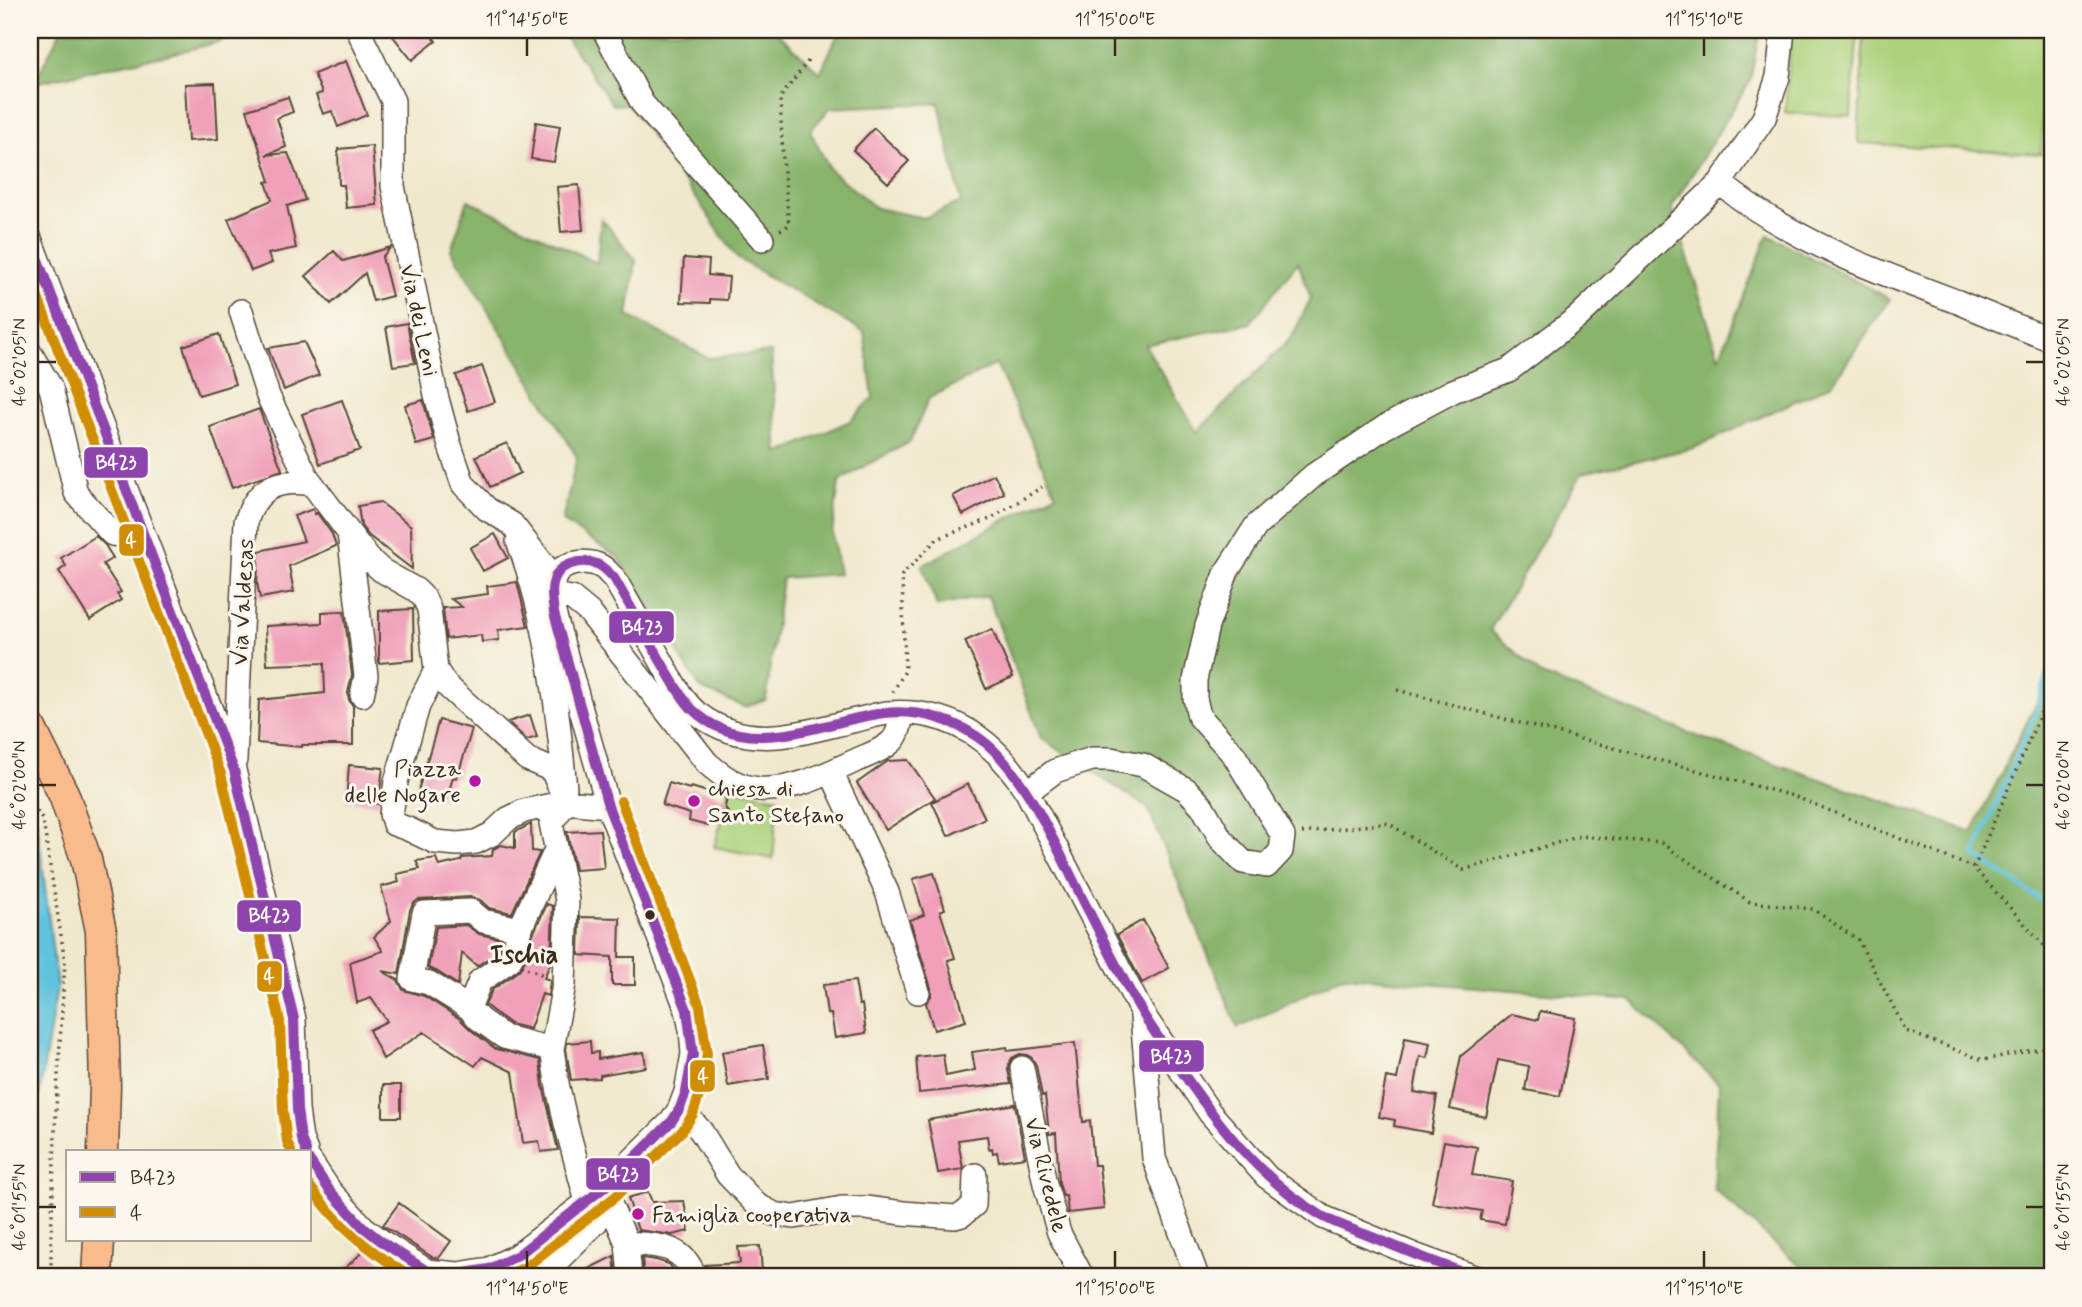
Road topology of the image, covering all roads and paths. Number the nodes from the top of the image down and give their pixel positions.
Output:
1 (358, 30) edge
2 (604, 30) edge
3 (1783, 30) edge
4 (811, 57) dead end
5 (1720, 183) junction
6 (30, 239) edge
7 (762, 239) joint
8 (241, 311) dead end
9 (2052, 340) edge
10 (30, 353) edge
11 (312, 484) junction
12 (1042, 487) dead end
13 (512, 524) junction
14 (349, 533) junction
15 (145, 538) junction
16 (553, 586) junction
17 (436, 670) junction
18 (2052, 687) edge
19 (1397, 690) dead end
20 (362, 695) dead end
21 (894, 713) junction
22 (30, 727) edge
23 (234, 770) junction
24 (831, 772) junction
25 (1021, 783) junction
26 (30, 799) edge
27 (566, 802) junction
28 (608, 806) junction
29 (1283, 836) junction
30 (556, 850) junction
31 (1974, 868) junction
32 (520, 929) junction
33 (2052, 952) edge
34 (510, 960) junction
35 (552, 979) dead end
36 (918, 992) dead end
37 (469, 1008) junction
38 (1142, 1013) junction
39 (2052, 1046) edge
40 (552, 1049) junction
41 (1022, 1068) dead end
42 (680, 1108) junction
43 (103, 1150) edge
44 (306, 1150) edge
45 (312, 1164) edge
46 (975, 1175) dead end
47 (600, 1196) junction
48 (99, 1240) edge
49 (627, 1243) junction
50 (51, 1277) edge
51 (97, 1277) edge
52 (542, 1277) edge
53 (630, 1277) edge
54 (695, 1277) edge
55 (1084, 1277) edge
56 (1197, 1277) edge
57 (1475, 1277) edge

1 - 13 street, Via dei Leni
2 - 7 street
3 - 5 street
4 - 7 path
5 - 9 street
5 - 29 street
6 - 15 street
8 - 11 street
10 - 15 street
11 - 14 street
11 - 23 street, Via Valdesas
12 - 21 path
13 - 16 street, Via dei Leni
13 - 27 street
14 - 17 street
14 - 20 street
15 - 23 street
16 - 21 street
16 - 24 street
16 - 28 street
17 - 27 street
17 - 27 street
18 - 31 path
19 - 31 path
21 - 24 street
21 - 25 street
22 - 43 main road
23 - 44 street
24 - 36 street
25 - 29 street
25 - 38 street
26 - 50 path
27 - 28 street
27 - 30 street
28 - 42 street
29 - 39 path
30 - 32 street
30 - 40 street
31 - 33 path
32 - 34 street
32 - 37 street
34 - 35 path
34 - 37 street
37 - 40 street
38 - 56 street
38 - 57 street
40 - 47 street
41 - 55 street, Via Rivedele
42 - 46 street
42 - 47 street
45 - 47 street
47 - 49 street
47 - 52 street
48 - 51 main road
49 - 53 street
49 - 54 street

